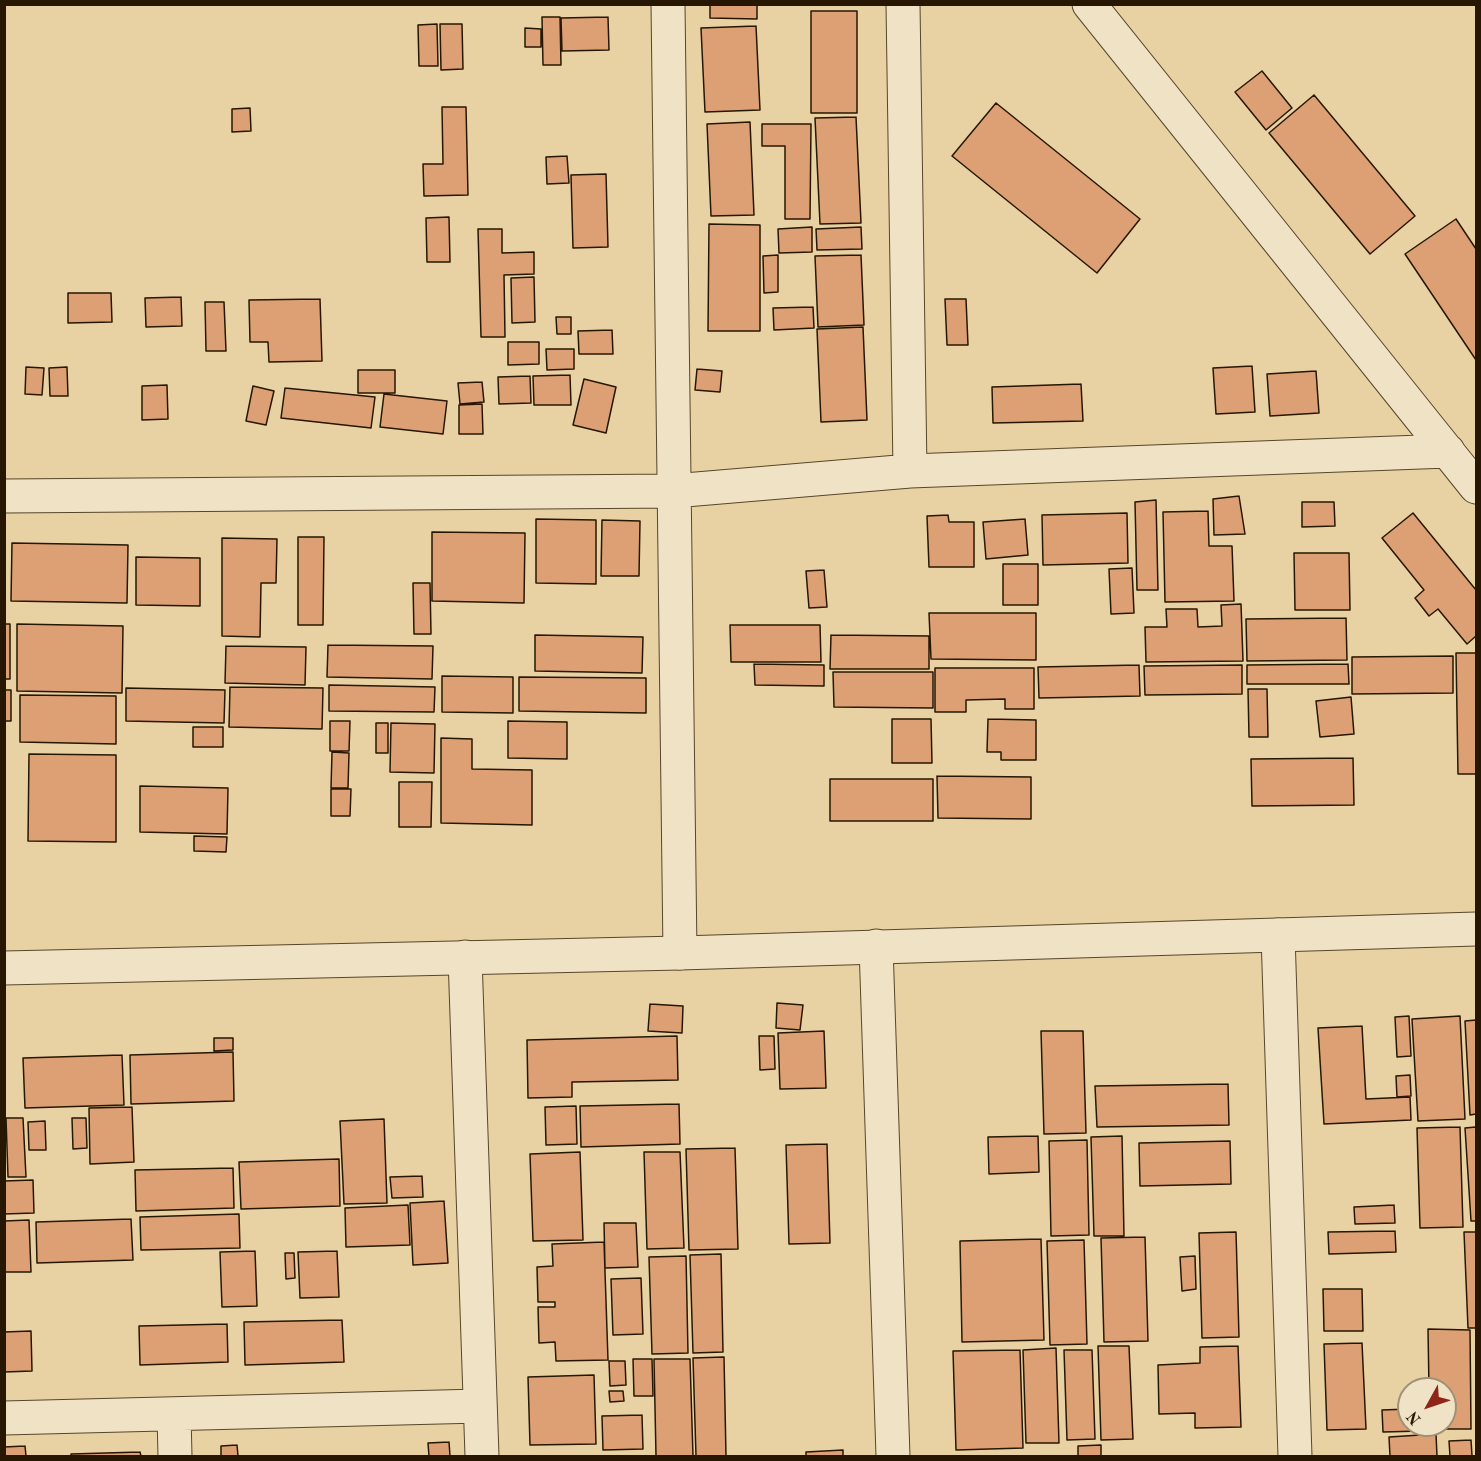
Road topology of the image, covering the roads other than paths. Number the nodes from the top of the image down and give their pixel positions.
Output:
1 (668, 4) edge
2 (903, 4) edge
3 (1089, 4) edge
4 (1448, 451) junction
5 (910, 471) junction
6 (1476, 487) edge
7 (673, 491) junction
8 (4, 496) edge
9 (1476, 929) edge
10 (1278, 935) junction
11 (876, 946) junction
12 (680, 953) junction
13 (465, 957) junction
14 (4, 968) edge
15 (480, 1407) junction
16 (174, 1415) junction
17 (4, 1418) edge
18 (175, 1456) edge
19 (482, 1456) edge
20 (893, 1456) edge
21 (1295, 1456) edge

1 - 7 street
2 - 5 street
3 - 4 street
4 - 5 street
4 - 6 street
5 - 7 street
7 - 8 street
7 - 12 street
9 - 10 street
10 - 11 street
10 - 21 street
11 - 12 street
11 - 20 street
12 - 13 street
13 - 14 street
13 - 15 street
15 - 16 street
15 - 19 street
16 - 17 street
16 - 18 street

